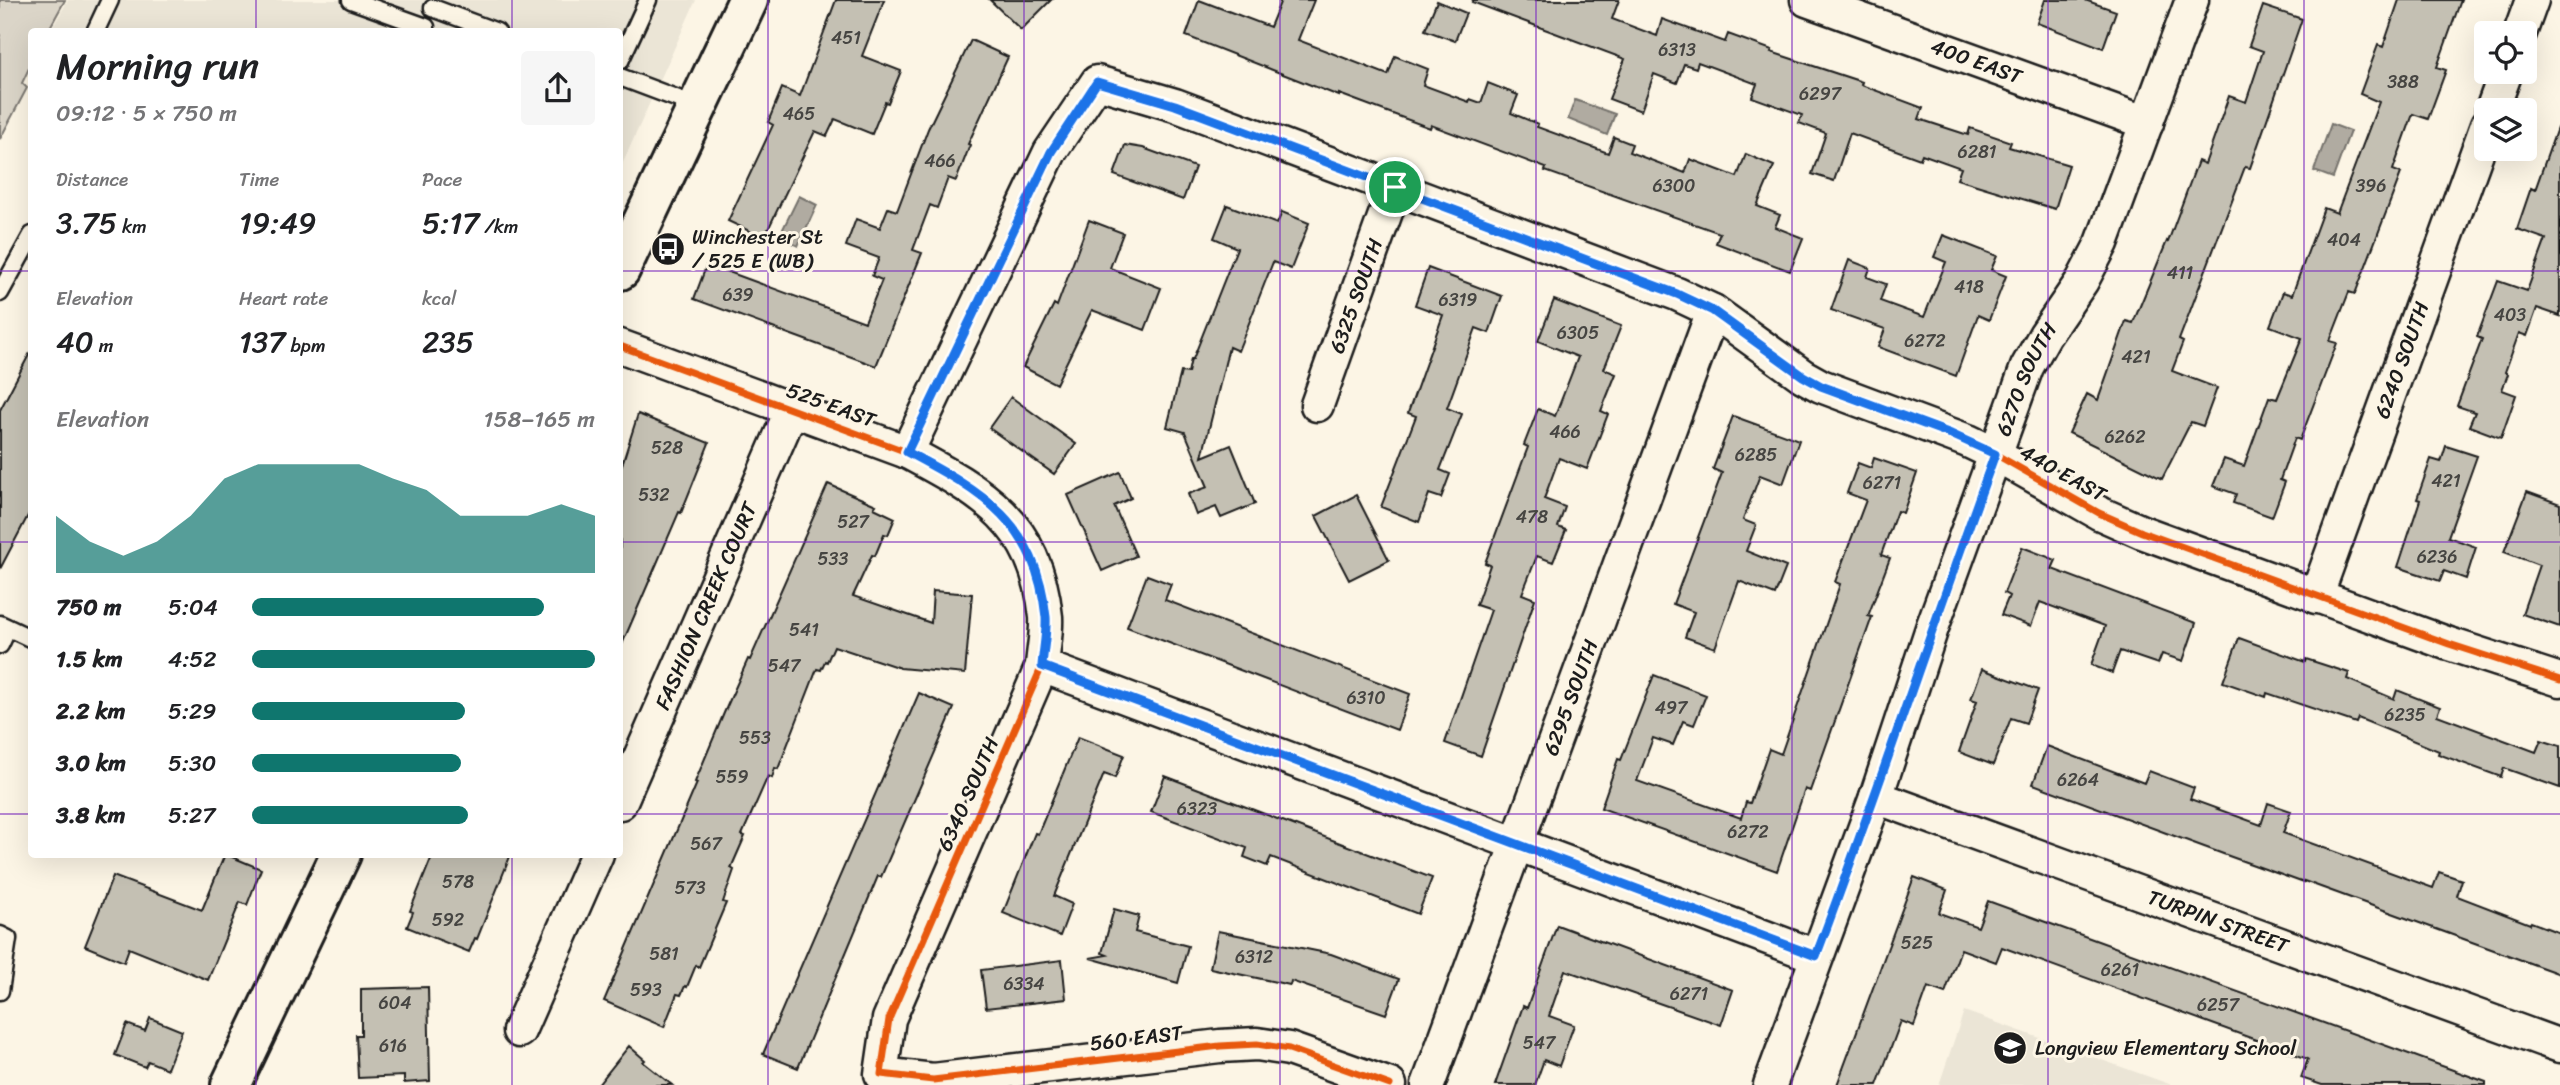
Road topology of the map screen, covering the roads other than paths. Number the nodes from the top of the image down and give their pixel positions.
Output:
1 (110, 0) edge
2 (351, 0) edge
3 (648, 0) edge
4 (748, 0) edge
5 (1807, 0) edge
6 (2192, 0) edge
7 (2532, 0) edge
8 (368, 3) edge
9 (435, 4) edge
10 (2524, 21) edge
11 (97, 28) edge
12 (423, 28) edge
13 (425, 28) edge
14 (488, 28) edge
15 (623, 54) edge
16 (623, 78) edge
17 (697, 107) junction
18 (2147, 123) junction
19 (2474, 161) edge
20 (1395, 187) junction
21 (28, 242) edge
22 (623, 264) edge
23 (0, 293) edge
24 (1713, 311) junction
25 (623, 347) edge
26 (1317, 405) dead end
27 (792, 409) junction
28 (907, 452) junction
29 (1995, 454) junction
30 (1013, 527) joint
31 (2316, 597) junction
32 (4, 626) edge
33 (28, 637) edge
34 (0, 645) edge
35 (1042, 666) junction
36 (2560, 680) edge
37 (623, 796) edge
38 (1876, 797) junction
39 (1516, 845) junction
40 (339, 858) edge
41 (595, 858) edge
42 (4, 937) edge
43 (1816, 956) junction
44 (0, 991) edge
45 (519, 1031) dead end
46 (2560, 1045) edge
47 (881, 1074) joint
48 (231, 1085) edge
49 (1390, 1085) edge
50 (1428, 1085) edge
51 (1770, 1085) edge

1 - 11 lane
2 - 8 lane
3 - 15 lane
4 - 17 main road
5 - 18 street, 400 EAST
6 - 18 street, 6270 SOUTH
7 - 10 street
8 - 12 lane
9 - 13 lane
9 - 14 lane
16 - 17 lane
17 - 22 main road
18 - 29 street, 6270 SOUTH
19 - 31 street, 6240 SOUTH
20 - 24 street, 440 EAST
20 - 26 street, 6325 SOUTH
20 - 28 street, 440 EAST
21 - 23 lane
24 - 29 street, 440 EAST
24 - 39 street, 6295 SOUTH
25 - 27 street, 525 EAST
27 - 28 street, 525 EAST
27 - 37 street, FASHION CREEK COURT
28 - 30 street, 525 EAST
29 - 31 street, 440 EAST
29 - 38 street, 6270 SOUTH
30 - 35 street, 6340 SOUTH
31 - 36 street, 440 EAST
32 - 33 lane
32 - 34 lane
35 - 39 street
35 - 47 street, 6340 SOUTH
38 - 43 street, 6270 SOUTH
38 - 46 street, TURPIN STREET
39 - 43 street
39 - 50 street, 6295 SOUTH
40 - 48 main road
41 - 45 street
42 - 44 lane
43 - 51 street, 6270 SOUTH
47 - 49 street, 560 EAST

